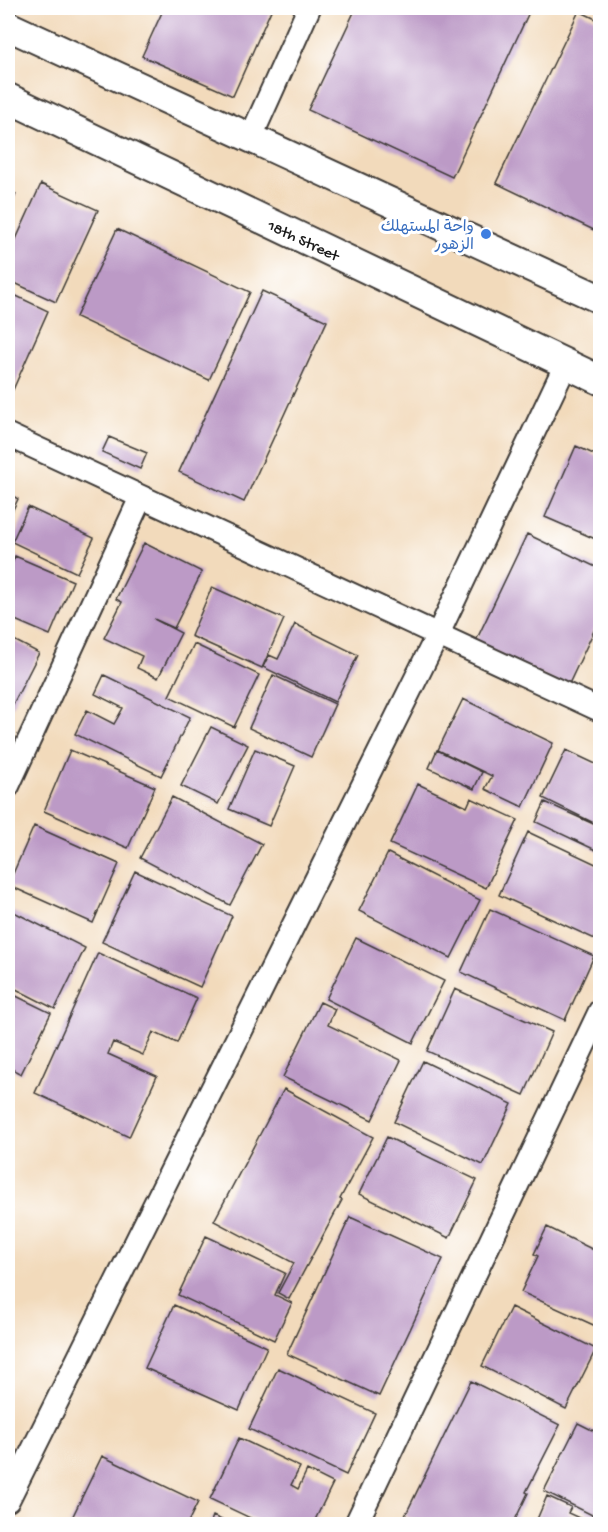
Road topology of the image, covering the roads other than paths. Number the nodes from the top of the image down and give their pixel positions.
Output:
1 (309, 8) edge
2 (8, 26) edge
3 (8, 98) edge
4 (251, 137) junction
5 (600, 299) edge
6 (566, 364) junction
7 (600, 380) edge
8 (8, 435) edge
9 (141, 497) junction
10 (438, 634) junction
11 (600, 710) edge
12 (10, 776) edge
13 (600, 1011) edge
14 (17, 1458) edge
15 (8, 1500) edge
16 (357, 1524) edge

1 - 4 street
2 - 4 street
3 - 6 street, 18th Street
4 - 5 street
6 - 7 street, 18th Street
6 - 10 street
8 - 9 street
9 - 10 street
9 - 12 street
10 - 11 street
10 - 14 street
13 - 16 street
14 - 15 street

